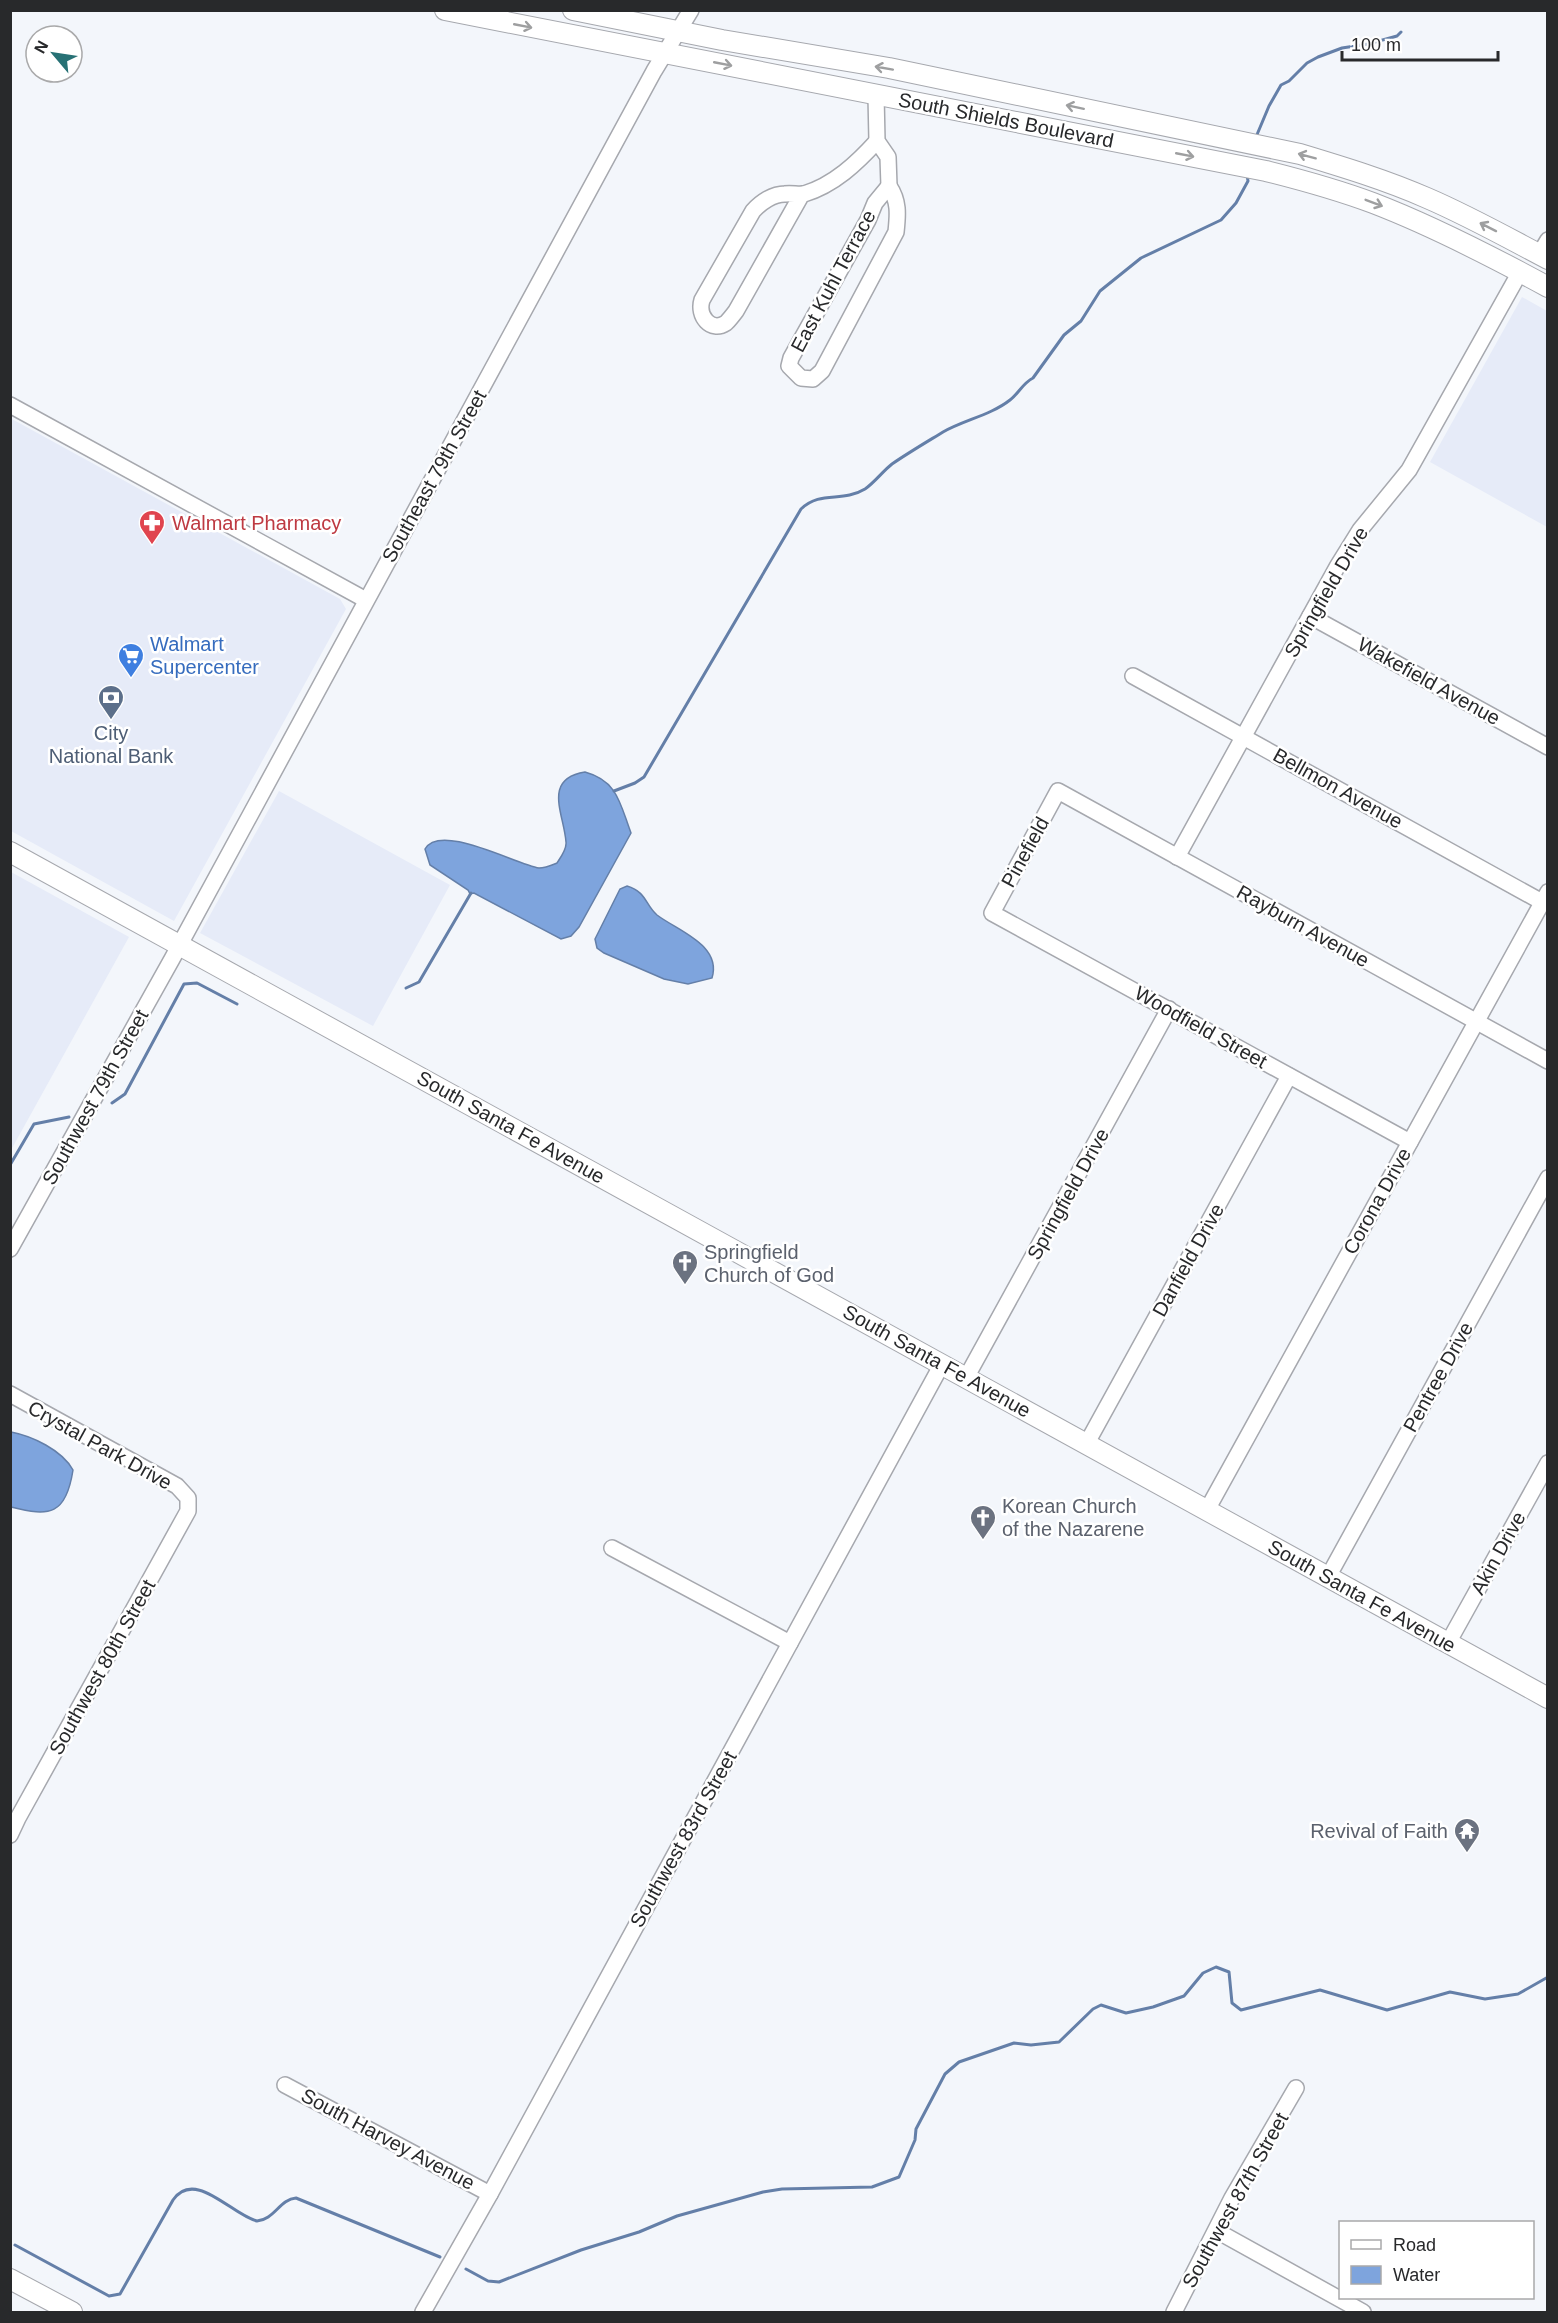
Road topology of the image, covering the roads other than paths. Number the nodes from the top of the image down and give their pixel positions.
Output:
1 (445, 10) edge
2 (573, 10) edge
3 (692, 10) edge
4 (679, 31) junction
5 (665, 53) junction
6 (876, 95) junction
7 (1132, 120) junction
8 (877, 141) junction
9 (1128, 144) junction
10 (889, 186) junction
11 (802, 194) junction
12 (1545, 251) edge
13 (1520, 272) junction
14 (1548, 287) edge
15 (10, 405) edge
16 (366, 600) junction
17 (1310, 616) junction
18 (1133, 676) dead end
19 (1244, 736) junction
20 (1548, 747) edge
21 (1058, 791) joint
22 (10, 852) edge
23 (1177, 857) junction
24 (1545, 897) edge
25 (992, 913) joint
26 (180, 944) junction
27 (1169, 1009) junction
28 (1476, 1022) junction
29 (1548, 1061) edge
30 (1289, 1076) junction
31 (1410, 1142) junction
32 (1548, 1178) edge
33 (10, 1249) edge
34 (942, 1364) junction
35 (966, 1378) junction
36 (10, 1394) edge
37 (1087, 1443) junction
38 (1548, 1463) edge
39 (188, 1498) joint
40 (1207, 1510) junction
41 (612, 1548) dead end
42 (1328, 1577) junction
43 (790, 1643) junction
44 (1448, 1643) junction
45 (1548, 1698) edge
46 (10, 1835) edge
47 (285, 2085) dead end
48 (1296, 2088) dead end
49 (490, 2194) junction
50 (1217, 2231) junction
51 (10, 2279) edge
52 (72, 2313) edge
53 (423, 2313) edge
54 (1174, 2313) edge
55 (1363, 2313) edge

1 -> 5 main road, South Shields Boulevard
2 - 4 main road, South Shields Boulevard
3 - 4 street, Southeast 79th Street
4 - 5 street, Southeast 79th Street
7 -> 4 main road, South Shields Boulevard
5 -> 6 main road, South Shields Boulevard
5 - 16 street, Southeast 79th Street
6 - 8 street
6 - 9 main road, South Shields Boulevard
7 - 9 main road
12 -> 7 main road, South Shields Boulevard
8 - 10 street
8 - 11 street
9 -> 13 main road, South Shields Boulevard
10 - 10 street, East Kuhl Terrace
11 - 11 street
12 - 13 main road
13 - 14 main road, South Shields Boulevard
13 - 17 street, Springfield Drive
15 - 16 street
16 - 26 street, Southeast 79th Street
17 - 19 street, Springfield Drive
17 - 20 street, Wakefield Avenue
18 - 19 street, Bellmon Avenue
19 - 23 street, Springfield Drive
19 - 24 street, Bellmon Avenue
21 - 23 street, Rayburn Avenue
21 - 25 street, Pinefield
22 - 26 main road, South Santa Fe Avenue
23 - 28 street, Rayburn Avenue
24 - 28 street, Corona Drive
25 - 27 street, Woodfield Street
26 - 33 street, Southwest 79th Street
26 - 34 main road, South Santa Fe Avenue
27 - 30 street, Woodfield Street
27 - 35 street, Springfield Drive
28 - 29 street, Rayburn Avenue
28 - 31 street, Corona Drive
30 - 31 street, Woodfield Street
30 - 37 street, Danfield Drive
31 - 40 street, Corona Drive
32 - 42 street, Pentree Drive
34 - 35 main road, South Santa Fe Avenue
34 - 43 street, Southwest 83rd Street
35 - 37 main road, South Santa Fe Avenue
36 - 39 street, Crystal Park Drive
37 - 40 main road, South Santa Fe Avenue
38 - 44 street, Akin Drive
39 - 46 street, Southwest 80th Street
40 - 42 main road, South Santa Fe Avenue
41 - 43 street
42 - 44 main road, South Santa Fe Avenue
43 - 49 street, Southwest 83rd Street
44 - 45 main road, South Santa Fe Avenue
47 - 49 street, South Harvey Avenue
48 - 50 street, Southwest 87th Street
49 - 53 street, Southwest 83rd Street
50 - 54 street, Southwest 87th Street
50 - 55 street
51 - 52 main road

